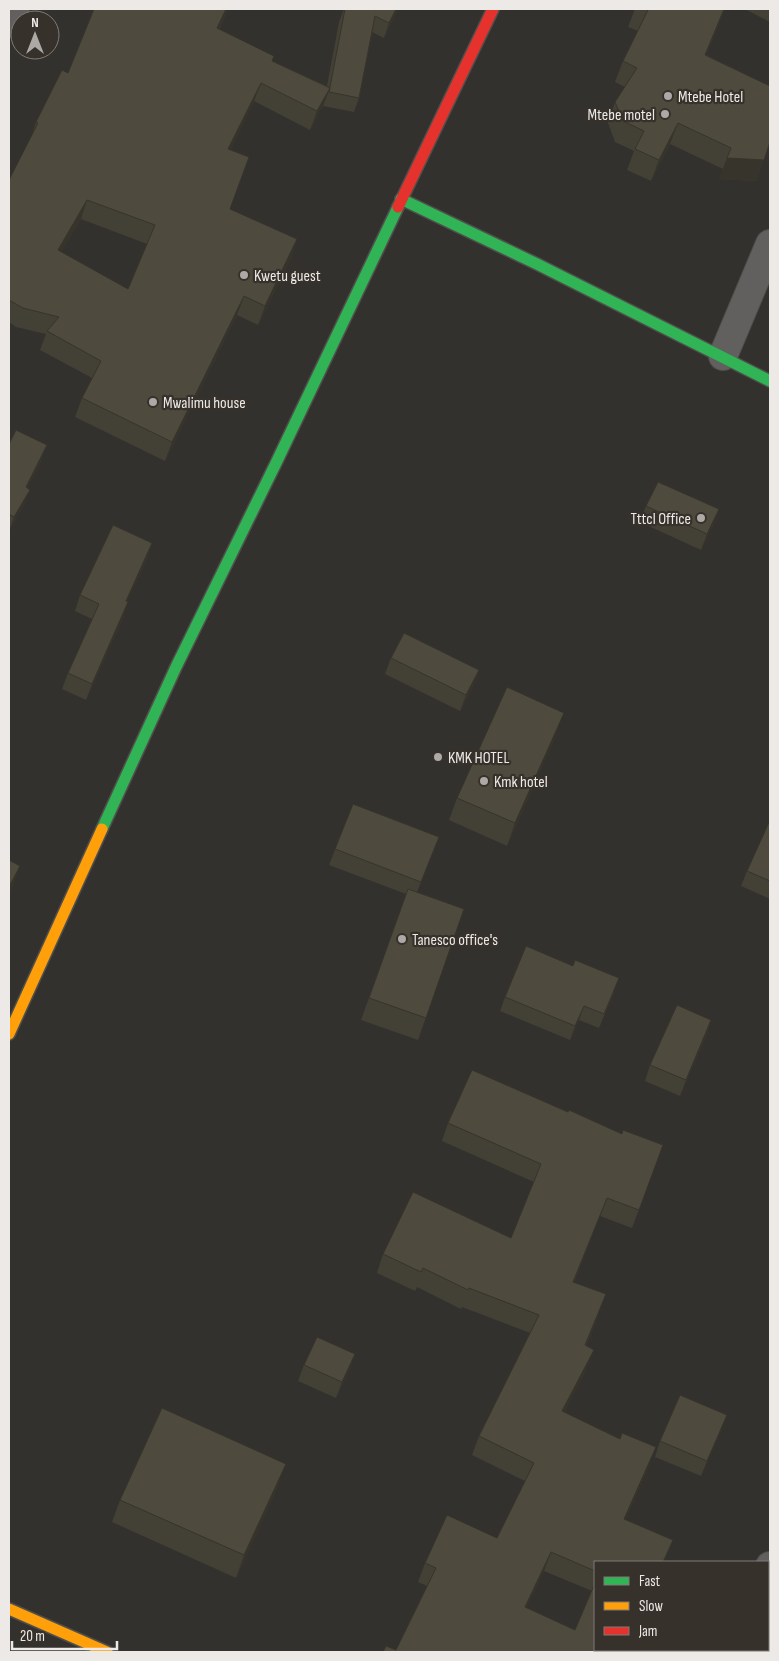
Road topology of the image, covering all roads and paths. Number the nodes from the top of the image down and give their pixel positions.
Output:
1 (15, 9) edge
2 (493, 9) edge
3 (9, 23) edge
4 (401, 200) junction
5 (770, 244) edge
6 (722, 356) junction
7 (770, 381) edge
8 (9, 1034) edge
9 (9, 1608) edge
10 (107, 1652) edge

1 - 3 street
2 - 4 main road
4 - 6 main road
4 - 8 main road
5 - 6 street
6 - 7 main road
9 - 10 main road

